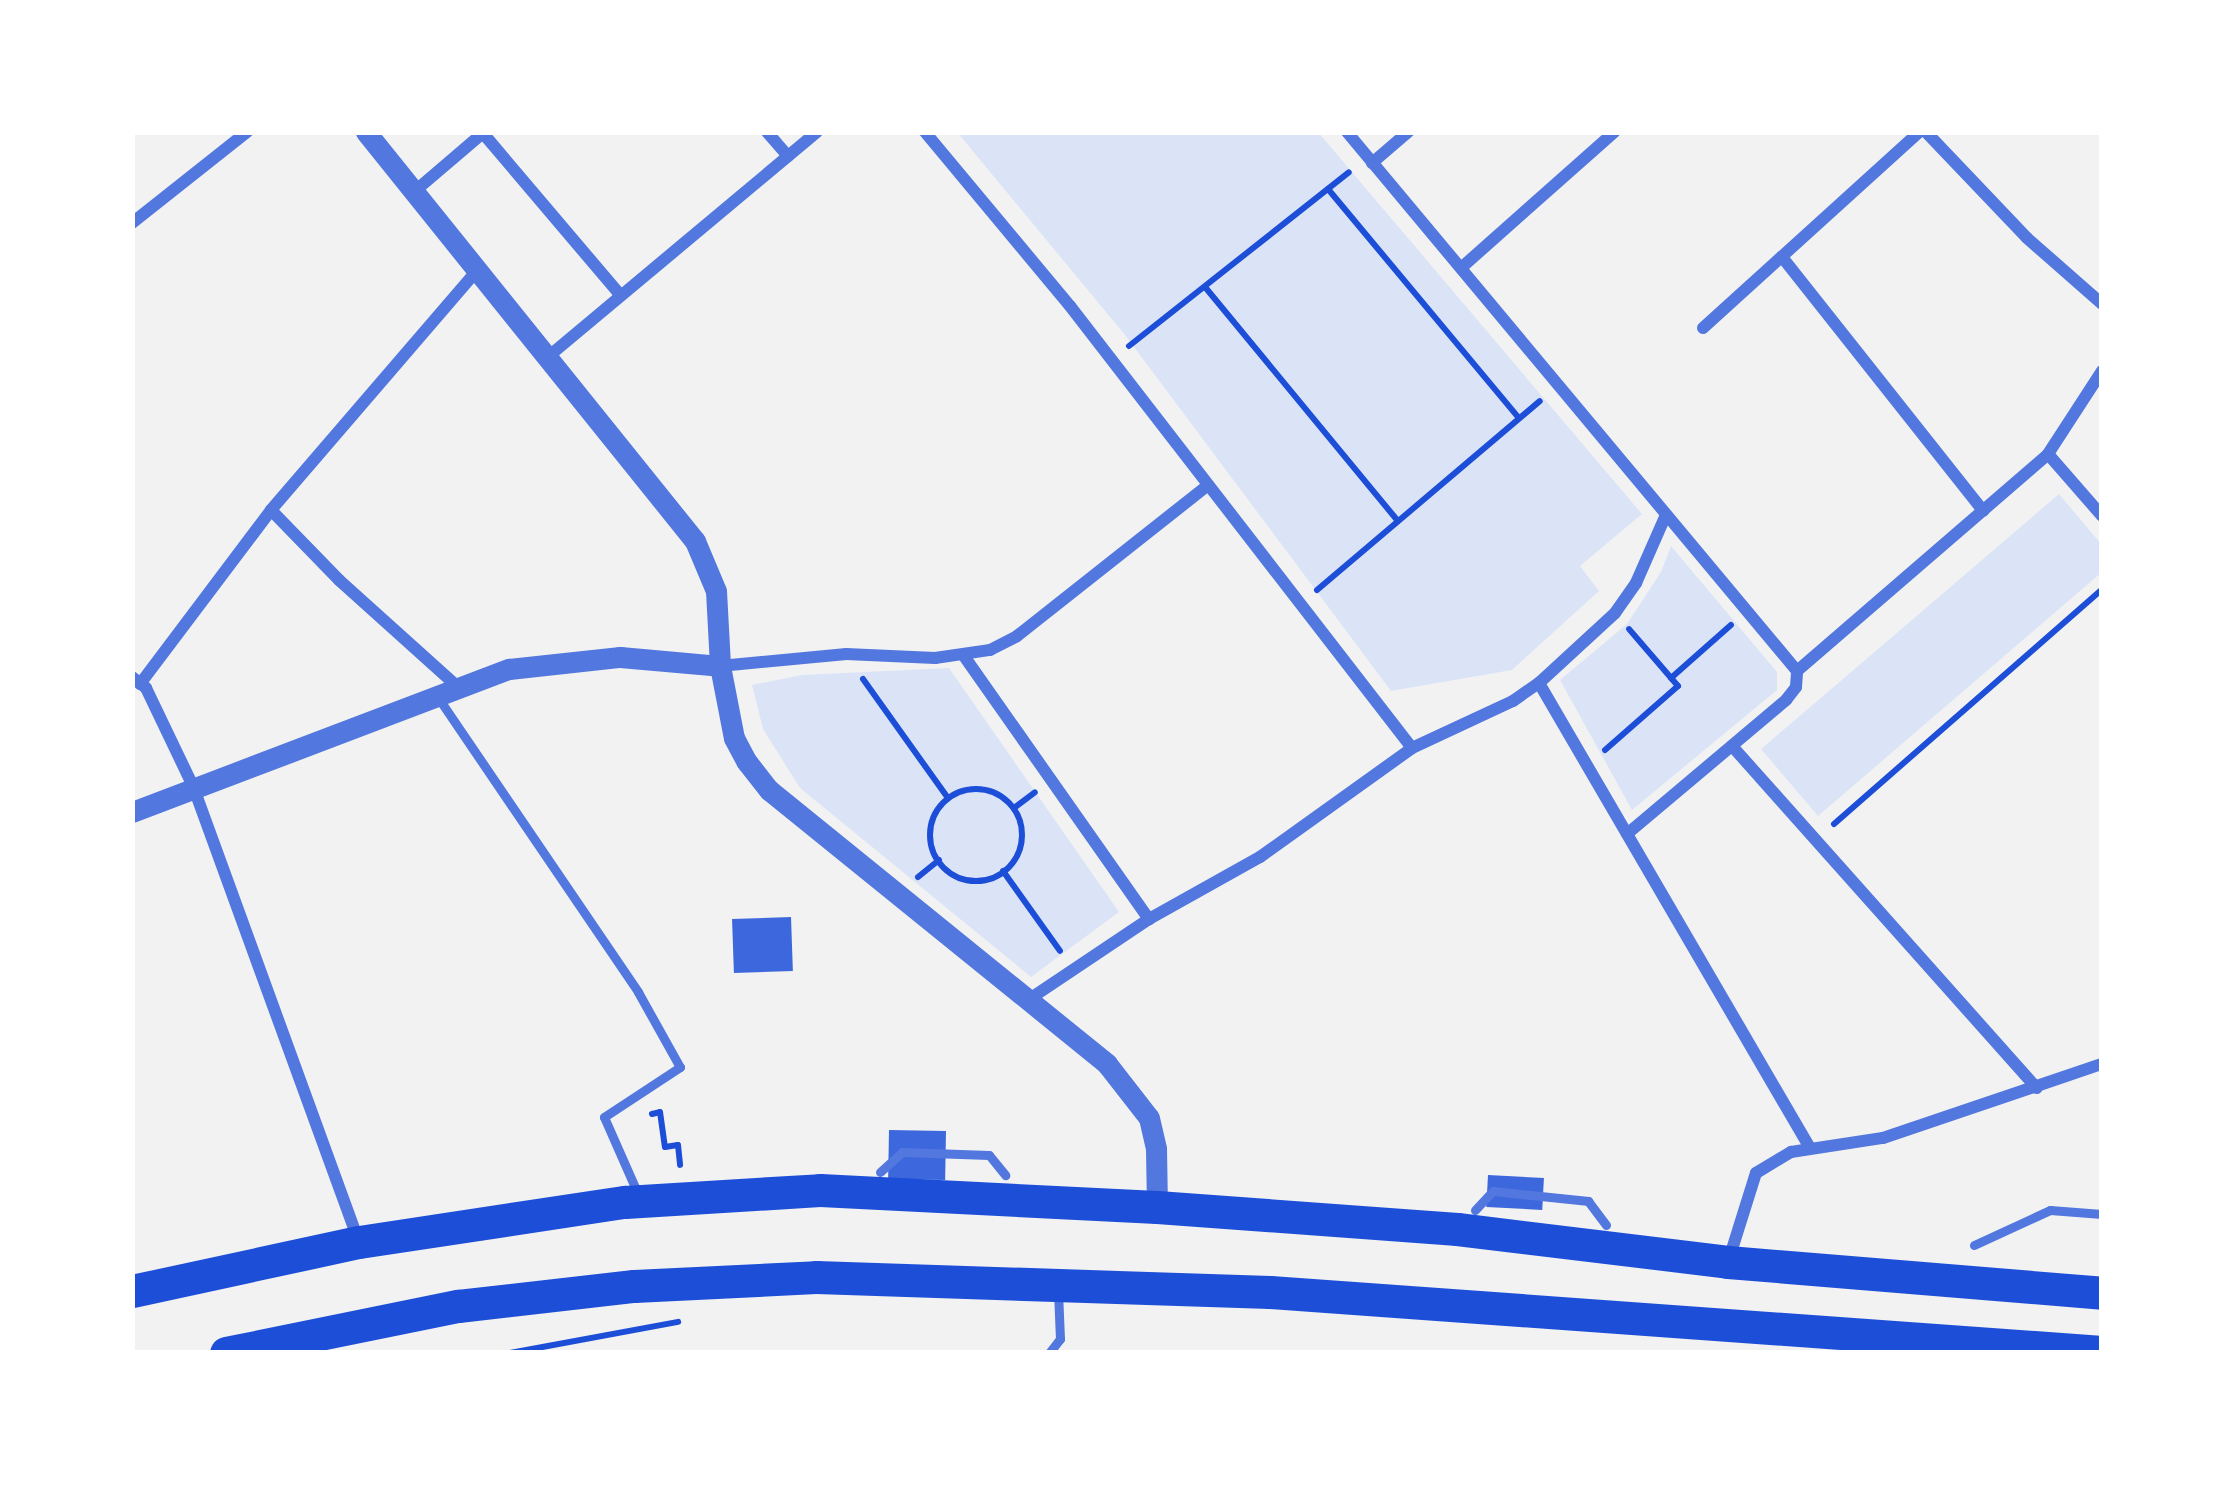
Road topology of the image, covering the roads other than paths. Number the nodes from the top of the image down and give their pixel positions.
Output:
1 (247, 132) edge
2 (366, 132) edge
3 (483, 132) edge
4 (767, 132) edge
5 (817, 132) edge
6 (925, 132) edge
7 (1347, 132) edge
8 (1408, 132) edge
9 (1614, 132) edge
10 (1923, 132) edge
11 (788, 156) junction
12 (1370, 160) junction
13 (415, 191) junction
14 (132, 223) edge
15 (1782, 256) junction
16 (1460, 268) junction
17 (478, 269) junction
18 (620, 295) junction
19 (2102, 304) edge
20 (1703, 328) dead end
21 (549, 356) junction
22 (2102, 371) edge
23 (2048, 454) junction
24 (1208, 485) junction
25 (271, 510) junction
26 (1983, 511) junction
27 (2102, 516) edge
28 (1665, 517) junction
29 (964, 656) junction
30 (720, 666) junction
31 (1798, 671) junction
32 (1539, 683) junction
33 (138, 686) edge
34 (447, 691) junction
35 (1732, 746) junction
36 (1412, 748) junction
37 (193, 786) junction
38 (132, 812) edge
39 (1627, 835) junction
40 (1149, 919) junction
41 (1028, 1000) junction
42 (2102, 1064) edge
43 (2037, 1088) junction
44 (1810, 1148) junction
45 (880, 1172) dead end
46 (1005, 1174) dead end
47 (641, 1201) junction
48 (1157, 1207) junction
49 (1475, 1210) dead end
50 (2102, 1214) edge
51 (1606, 1225) dead end
52 (359, 1242) junction
53 (1974, 1245) dead end
54 (1728, 1262) junction
55 (1058, 1286) junction
56 (132, 1291) edge
57 (2102, 1293) edge
58 (2098, 1352) edge
59 (226, 1353) edge
60 (1049, 1353) edge

1 - 14 street
2 - 13 street
3 - 13 street
3 - 18 street
4 - 11 street
5 - 11 street
6 - 24 street
7 - 12 street
8 - 12 street
9 - 16 street
10 - 15 street
10 - 19 street
11 - 18 street
12 - 16 street
13 - 17 street
15 - 20 street
15 - 26 street
16 - 28 street
17 - 21 street
17 - 25 street
18 - 21 street
21 - 30 street
22 - 23 street
23 - 26 street
23 - 27 street
24 - 29 street
24 - 36 street
25 - 33 street
25 - 34 street
26 - 31 street
28 - 31 street
28 - 32 street
29 - 30 street
29 - 40 street
30 - 34 street
30 - 41 street
31 - 35 street
32 - 36 street
32 - 39 street
33 - 37 street
34 - 37 street
34 - 47 lane
35 - 39 street
35 - 43 street
36 - 40 street
37 - 38 street
37 - 52 street
39 - 44 street
40 - 41 street
41 - 48 street
42 - 43 street
43 - 44 street
44 - 54 street
45 - 46 lane
47 - 48 highway
47 - 52 highway
48 - 54 highway
49 - 51 lane
50 - 53 lane
52 - 56 highway
54 - 57 highway
55 - 58 highway
55 - 59 highway
55 - 60 lane

